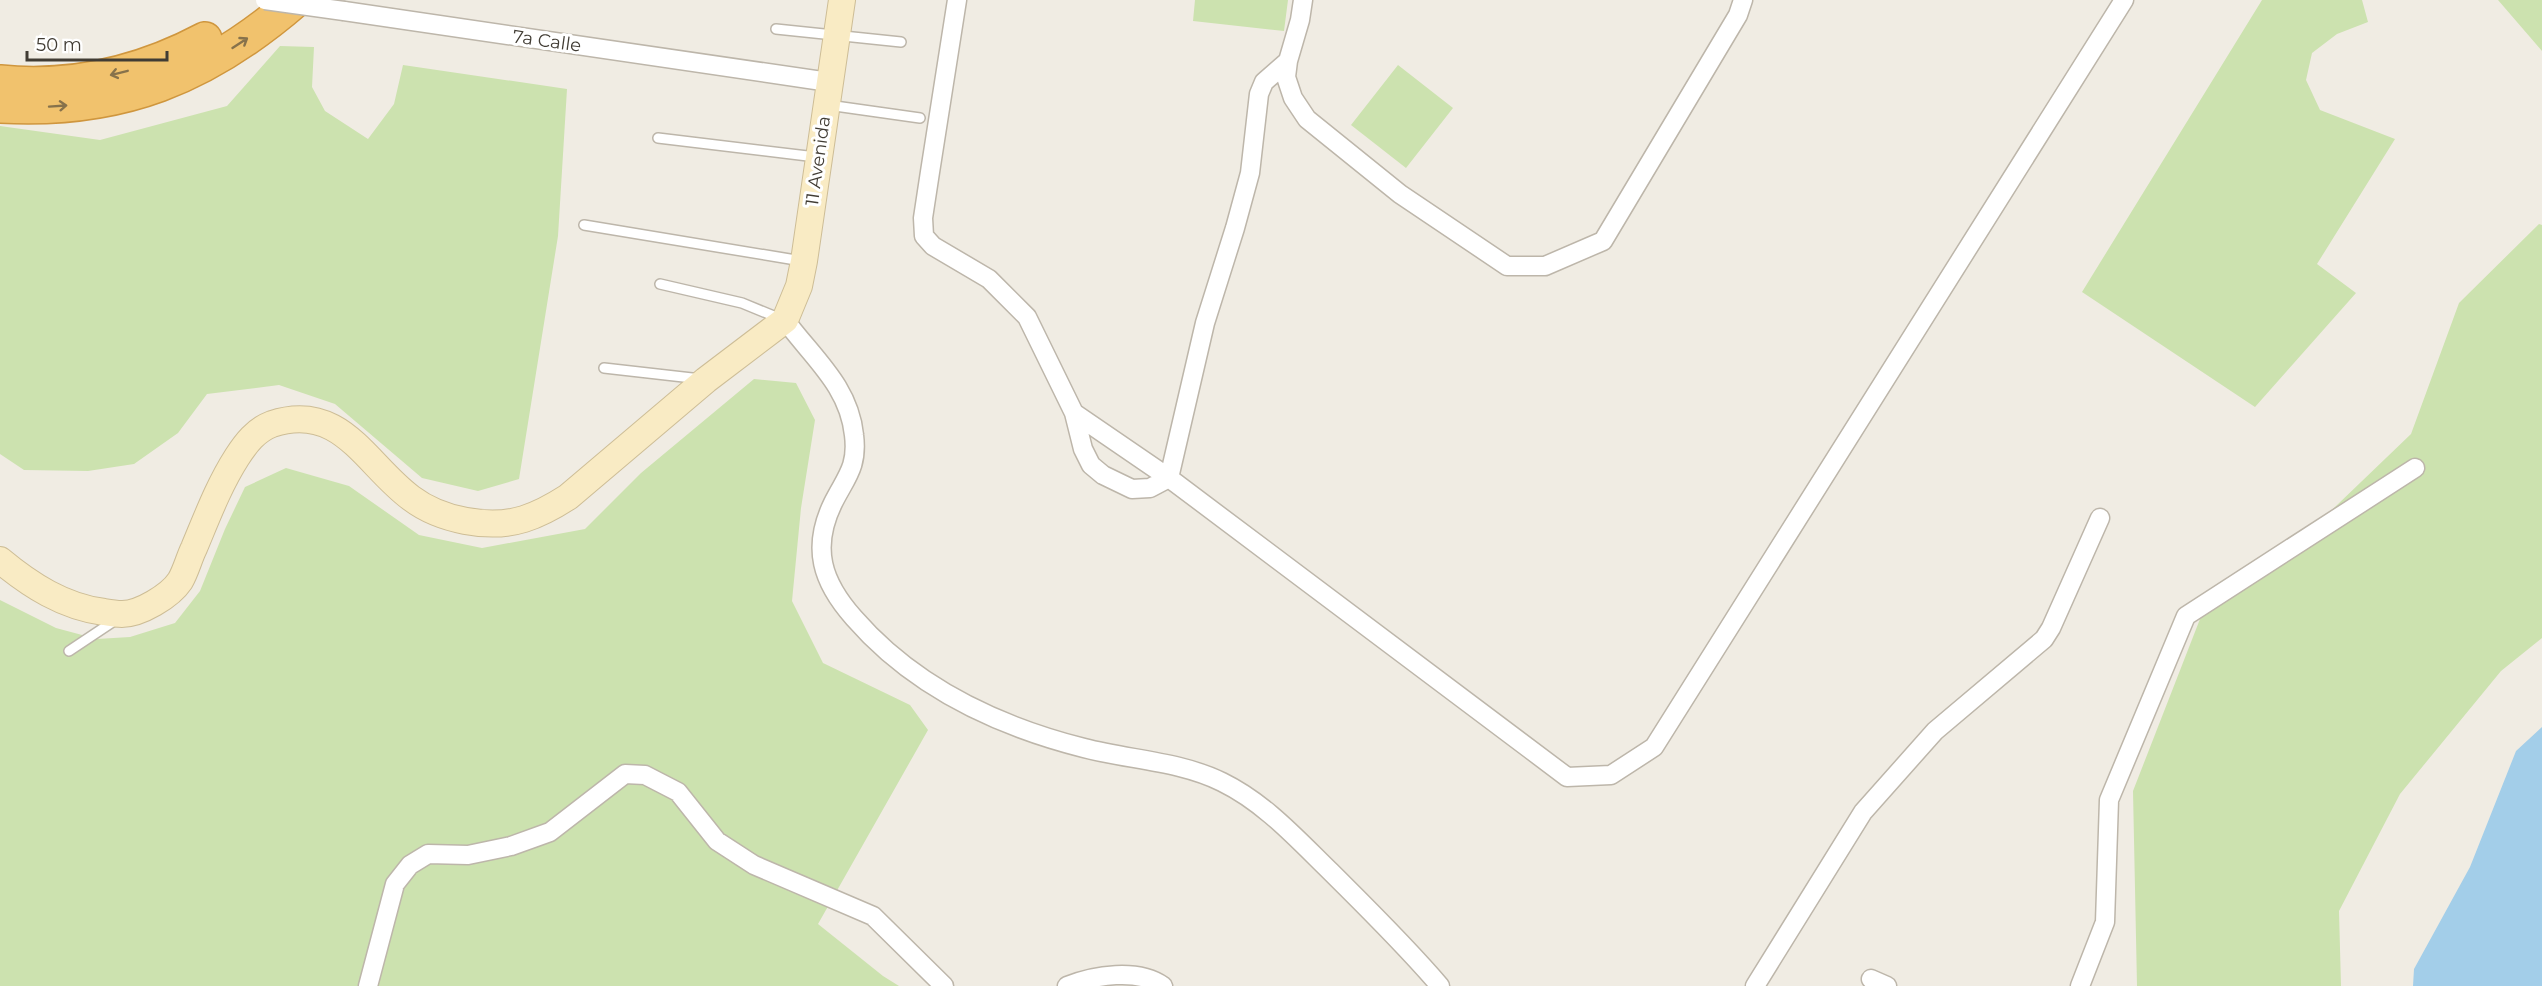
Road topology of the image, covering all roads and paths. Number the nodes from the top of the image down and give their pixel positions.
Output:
1 (264, 0) edge
2 (296, 0) edge
3 (842, 0) edge
4 (957, 0) edge
5 (1303, 0) edge
6 (1743, 0) edge
7 (2124, 0) edge
8 (776, 29) dead end
9 (837, 35) junction
10 (901, 42) dead end
11 (1288, 61) junction
12 (0, 82) edge
13 (827, 93) junction
14 (0, 106) edge
15 (920, 118) dead end
16 (658, 138) dead end
17 (819, 157) junction
18 (584, 225) dead end
19 (804, 261) junction
20 (660, 284) dead end
21 (785, 320) junction
22 (604, 368) dead end
23 (706, 380) junction
24 (1074, 412) junction
25 (2415, 468) dead end
26 (1169, 478) junction
27 (2100, 518) dead end
28 (0, 560) edge
29 (123, 615) junction
30 (69, 651) dead end
31 (368, 986) edge
32 (944, 986) edge
33 (1067, 986) edge
34 (1163, 986) edge
35 (1440, 986) edge
36 (1755, 986) edge
37 (2080, 986) edge

1 -> 12 highway
1 - 13 street, 7a Calle, bridge
14 -> 2 highway
3 - 9 street, 11 Avenida
4 - 24 street
5 - 11 street
6 - 11 street
7 - 26 street
8 - 9 lane
9 - 10 lane
9 - 13 street, 11 Avenida
11 - 26 street
13 - 15 lane
13 - 17 street, 11 Avenida
16 - 17 lane
17 - 19 street, 11 Avenida
18 - 19 lane
19 - 21 street, 11 Avenida
20 - 21 lane
21 - 23 street
21 - 35 street
22 - 23 lane
23 - 29 street
24 - 26 street
24 - 26 street
25 - 37 street
27 - 36 street
28 - 29 street
29 - 30 lane
31 - 32 street
33 - 34 street

